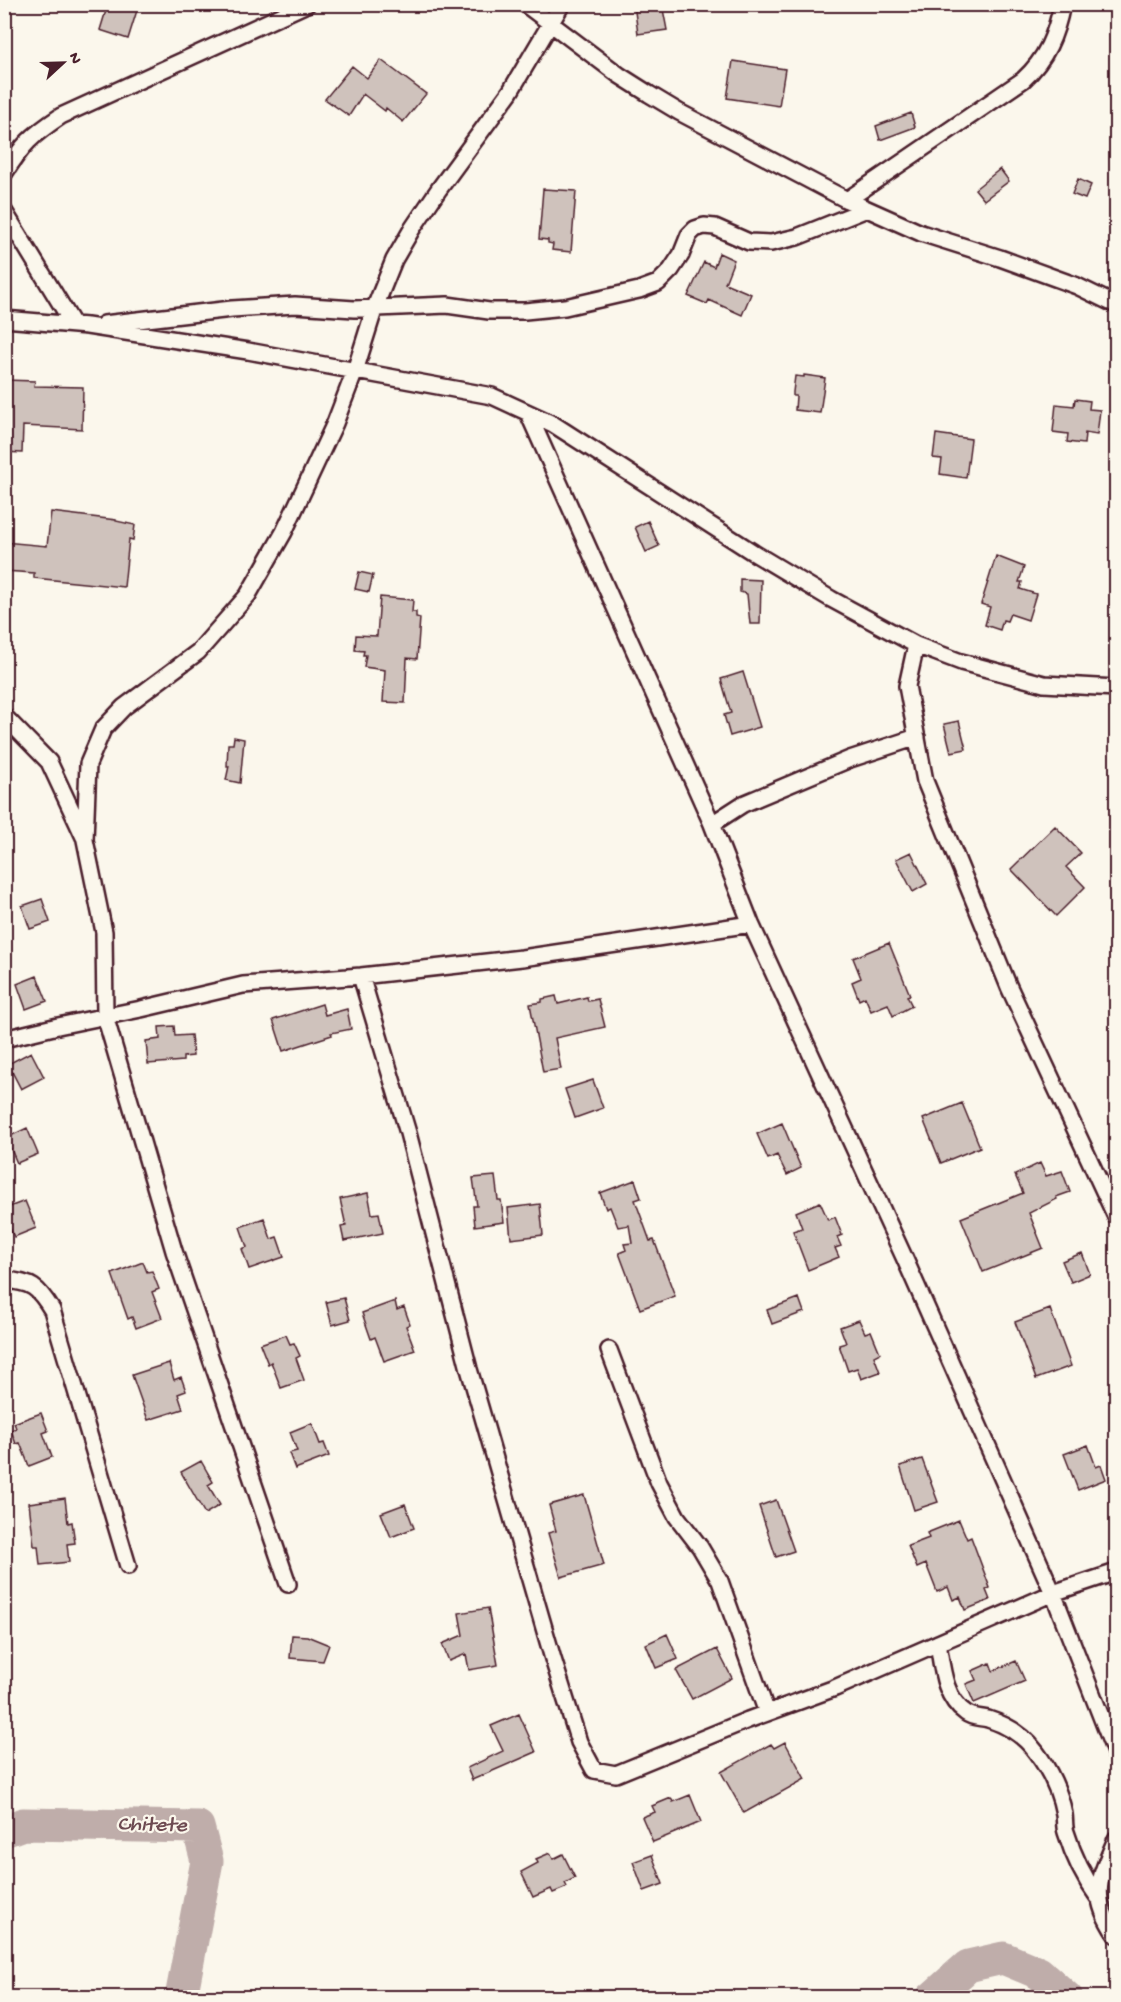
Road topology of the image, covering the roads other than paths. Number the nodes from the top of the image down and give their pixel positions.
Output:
1 (307, 4) edge
2 (525, 4) edge
3 (562, 4) edge
4 (1062, 4) edge
5 (277, 12) edge
6 (552, 23) junction
7 (4, 174) edge
8 (847, 200) junction
9 (867, 209) junction
10 (4, 211) edge
11 (1116, 305) edge
12 (375, 307) junction
13 (4, 318) edge
14 (80, 325) junction
15 (355, 371) junction
16 (528, 413) junction
17 (916, 645) junction
18 (1116, 688) edge
19 (4, 716) edge
20 (917, 737) junction
21 (711, 824) junction
22 (85, 840) junction
23 (751, 924) junction
24 (361, 976) junction
25 (105, 1016) junction
26 (4, 1040) edge
27 (1116, 1217) edge
28 (4, 1280) edge
29 (609, 1350) dead end
30 (128, 1566) dead end
31 (1116, 1572) edge
32 (288, 1584) dead end
33 (1053, 1593) junction
34 (938, 1643) junction
35 (767, 1713) junction
36 (1116, 1755) edge
37 (1116, 1839) edge
38 (1098, 1897) junction
39 (1116, 1935) edge

1 - 5 street
2 - 6 street
3 - 6 street
4 - 8 street
5 - 7 street
6 - 8 street
6 - 12 street
8 - 9 street
9 - 11 street
9 - 12 street
10 - 14 street
12 - 14 street
12 - 15 street
13 - 14 street
14 - 15 street
15 - 16 street
15 - 22 street
16 - 17 street
16 - 21 street
17 - 18 street
17 - 20 street
19 - 22 street
20 - 21 street
20 - 27 street
21 - 23 street
22 - 25 street
23 - 24 street
23 - 33 street
24 - 25 street
24 - 35 street
25 - 26 street
25 - 32 street
28 - 30 street
29 - 35 street
31 - 33 street
33 - 34 street
33 - 36 street
34 - 35 street
34 - 38 street
37 - 38 street
38 - 39 street

